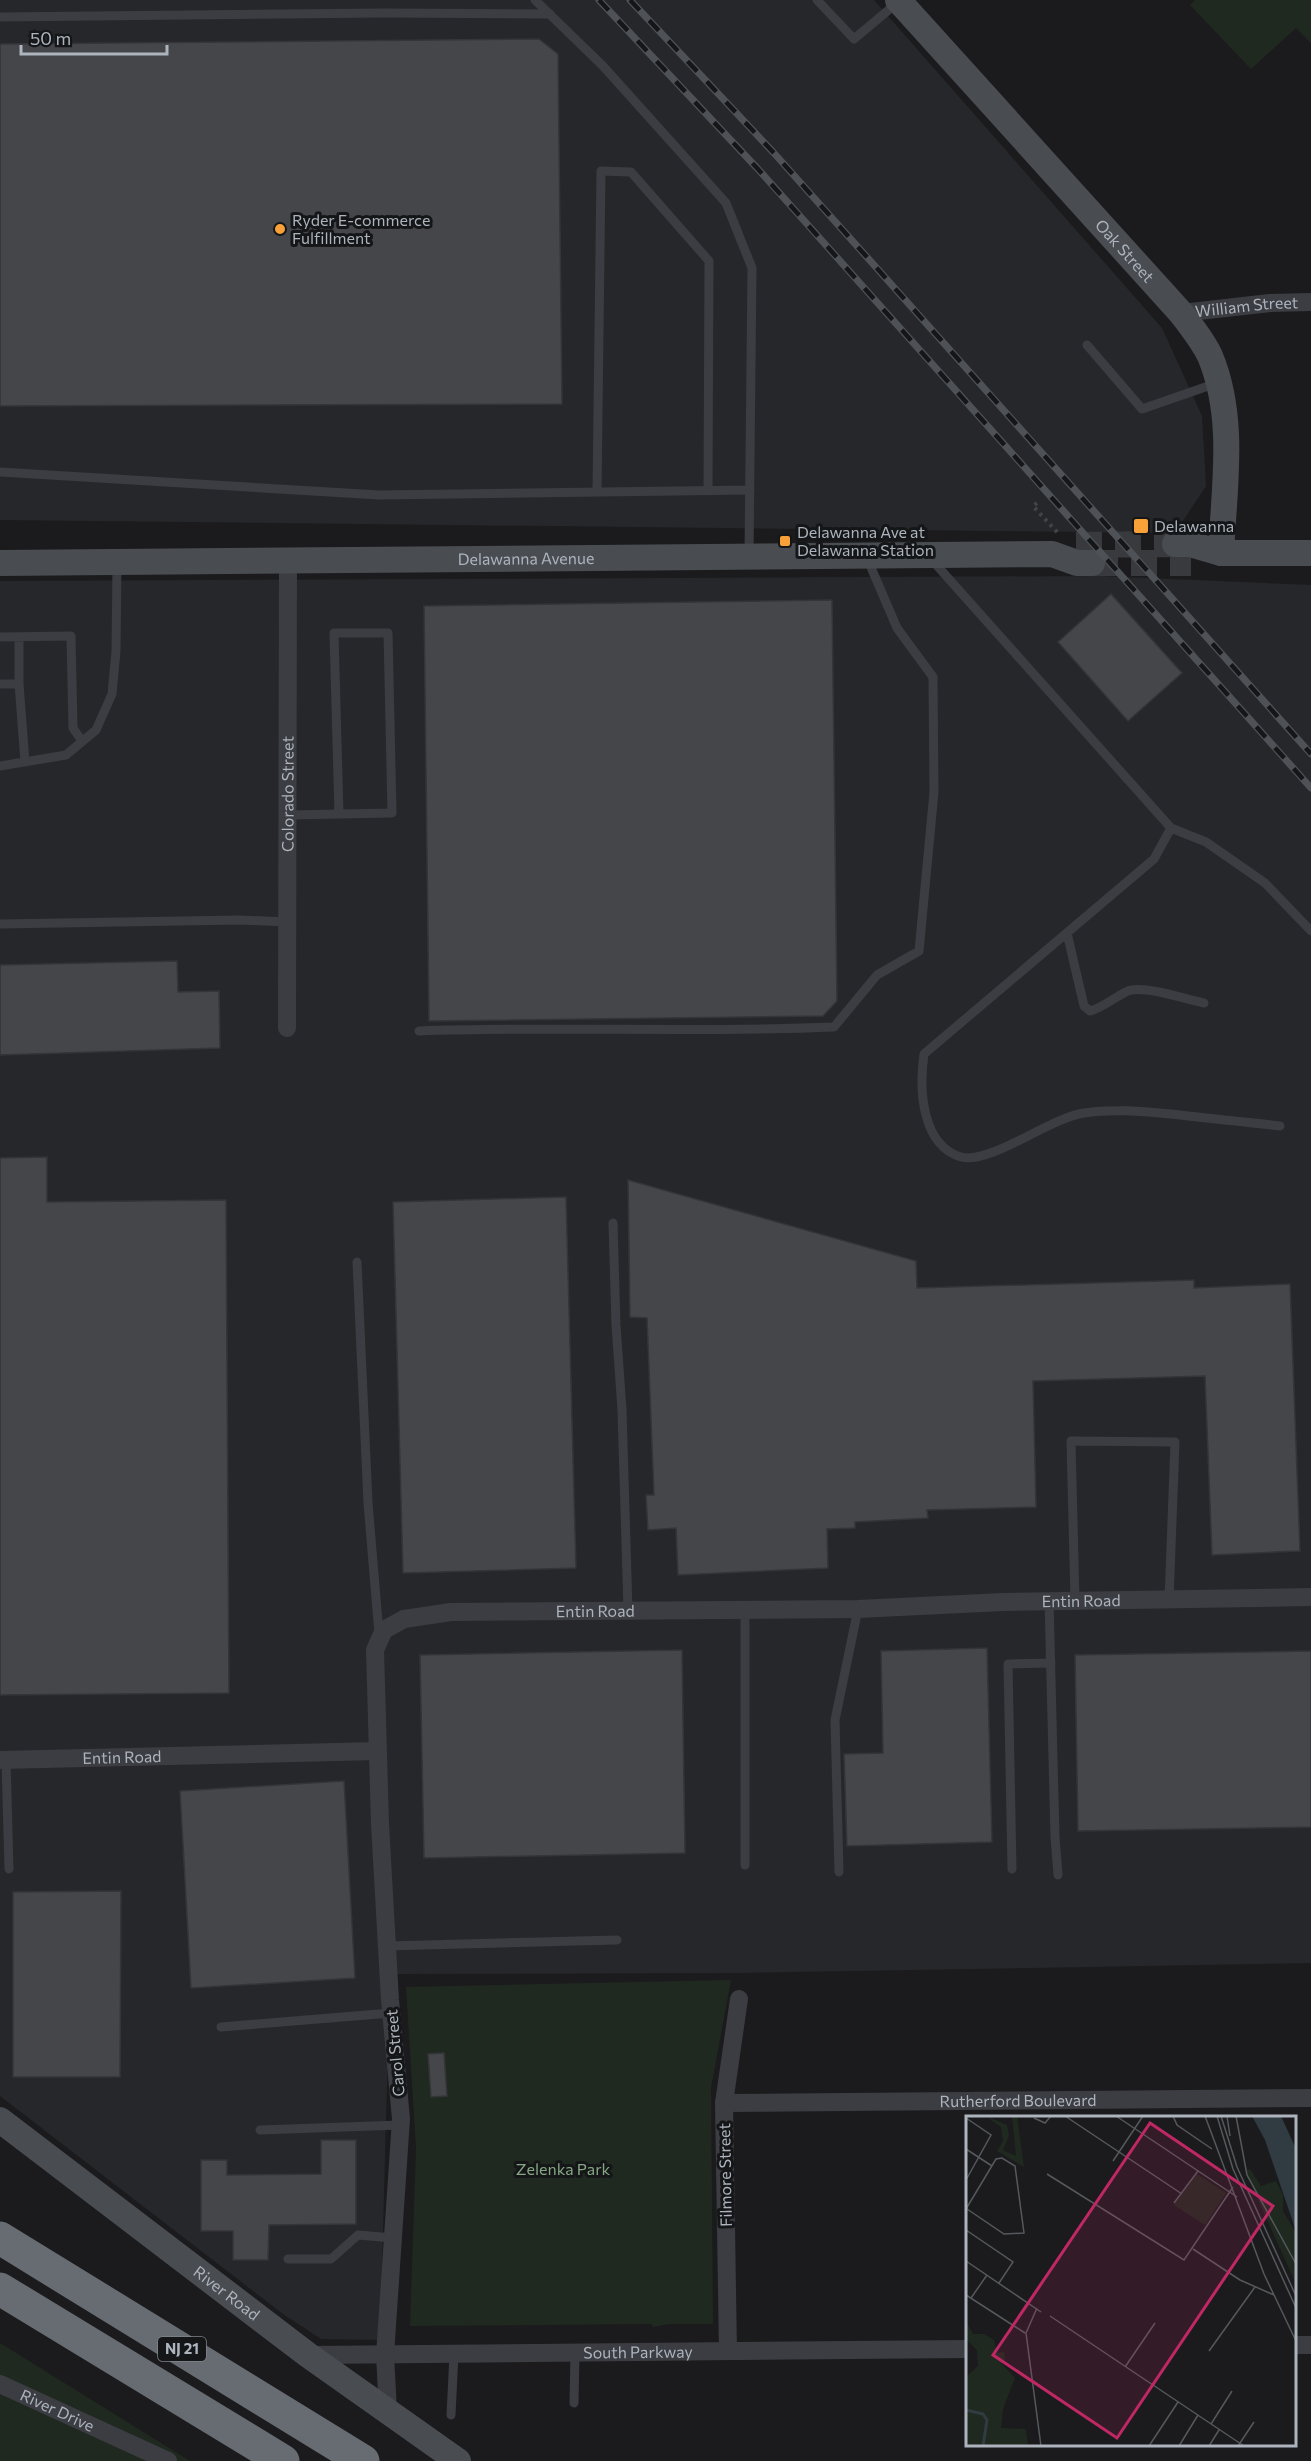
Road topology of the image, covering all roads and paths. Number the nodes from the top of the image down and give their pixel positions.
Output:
1 (535, 0) edge
2 (817, 0) edge
3 (899, 1) edge
4 (550, 14) junction
5 (0, 17) edge
6 (1311, 302) edge
7 (1182, 313) junction
8 (1087, 345) dead end
9 (1219, 382) junction
10 (0, 472) edge
11 (708, 490) junction
12 (750, 490) junction
13 (597, 492) junction
14 (1037, 503) dead end
15 (1174, 544) tunnel mouth
16 (1070, 550) joint
17 (1221, 553) junction
18 (1311, 553) edge
19 (866, 556) junction
20 (928, 556) junction
21 (749, 557) junction
22 (288, 560) junction
23 (117, 562) junction
24 (0, 563) edge
25 (1191, 563) tunnel mouth
26 (0, 636) edge
27 (19, 637) junction
28 (0, 684) edge
29 (19, 684) junction
30 (82, 741) junction
31 (25, 762) junction
32 (0, 766) edge
33 (339, 814) junction
34 (289, 815) junction
35 (1171, 828) junction
36 (288, 922) junction
37 (0, 924) edge
38 (1311, 931) edge
39 (1067, 933) junction
40 (1204, 1003) dead end
41 (287, 1028) dead end
42 (419, 1031) dead end
43 (1280, 1126) dead end
44 (613, 1223) dead end
45 (357, 1262) dead end
46 (1311, 1597) edge
47 (1169, 1599) junction
48 (1049, 1601) junction
49 (1075, 1601) junction
50 (745, 1609) junction
51 (858, 1609) junction
52 (628, 1610) junction
53 (380, 1640) junction
54 (1051, 1663) junction
55 (377, 1751) junction
56 (3, 1760) edge
57 (745, 1865) dead end
58 (9, 1869) dead end
59 (1012, 1869) dead end
60 (839, 1872) dead end
61 (1058, 1875) dead end
62 (617, 1940) dead end
63 (387, 1946) junction
64 (739, 1999) dead end
65 (391, 2013) junction
66 (221, 2027) dead end
67 (1311, 2098) edge
68 (724, 2103) junction
69 (0, 2120) edge
70 (400, 2126) junction
71 (260, 2130) dead end
72 (0, 2238) edge
73 (393, 2238) junction
74 (288, 2259) dead end
75 (0, 2289) edge
76 (966, 2349) edge
77 (728, 2351) junction
78 (575, 2353) junction
79 (454, 2354) junction
80 (308, 2355) junction
81 (385, 2355) junction
82 (0, 2384) edge
83 (574, 2403) dead end
84 (388, 2411) junction
85 (451, 2415) dead end
86 (168, 2461) edge
87 (283, 2461) edge
88 (363, 2461) edge
89 (458, 2461) edge

1 - 4 lane
2 - 3 lane
3 - 7 street, Oak Street
4 - 5 lane
4 - 12 lane
6 - 7 street, William Street
7 - 9 street, Oak Street
8 - 9 lane
9 - 17 street, Oak Street
10 - 13 lane
11 - 12 lane
11 - 13 lane
11 - 13 lane
12 - 21 lane
14 - 16 path
15 - 17 street
16 - 20 street, Delawanna Avenue
17 - 18 street
17 - 25 street
19 - 20 street, Delawanna Avenue
19 - 21 street, Delawanna Avenue
19 - 42 lane
20 - 35 lane
21 - 22 street, Delawanna Avenue
22 - 23 street, Delawanna Avenue
22 - 34 street, Colorado Street
23 - 24 street, Delawanna Avenue
23 - 30 lane
26 - 27 lane
27 - 29 lane
27 - 30 lane
28 - 29 lane
29 - 31 lane
30 - 31 lane
31 - 32 lane
33 - 33 lane
33 - 34 lane
34 - 36 street, Colorado Street
35 - 38 lane
35 - 39 lane
36 - 37 lane
36 - 41 street, Colorado Street
39 - 40 lane
39 - 43 lane
44 - 52 lane
45 - 53 lane
46 - 47 street, Entin Road
47 - 49 street, Entin Road
47 - 49 lane
48 - 49 street, Entin Road
48 - 51 street, Entin Road
48 - 54 lane
50 - 51 street, Entin Road
50 - 52 street, Entin Road
50 - 57 lane
51 - 60 lane
52 - 53 street, Entin Road
53 - 55 street
54 - 59 lane
54 - 61 lane
55 - 56 street, Entin Road
55 - 63 street, Carol Street
56 - 58 lane
62 - 63 lane
63 - 65 street, Carol Street
64 - 68 street, Filmore Street
65 - 66 lane
65 - 70 street, Carol Street
67 - 68 street, Rutherford Boulevard
68 - 77 street, Filmore Street
69 - 80 street, River Road
70 - 71 lane
70 - 73 street, Carol Street
72 - 88 highway, NJ 21
73 - 74 lane
73 - 81 street, Carol Street
75 - 87 highway, NJ 21
76 - 77 street, South Parkway
77 - 78 street, South Parkway
78 - 79 street, South Parkway
78 - 83 lane
79 - 81 street, South Parkway
79 - 85 lane
80 - 81 street, South Parkway
80 - 84 street, River Road
81 - 84 street, Carol Street
82 - 86 street, River Drive
84 - 89 street, River Road

